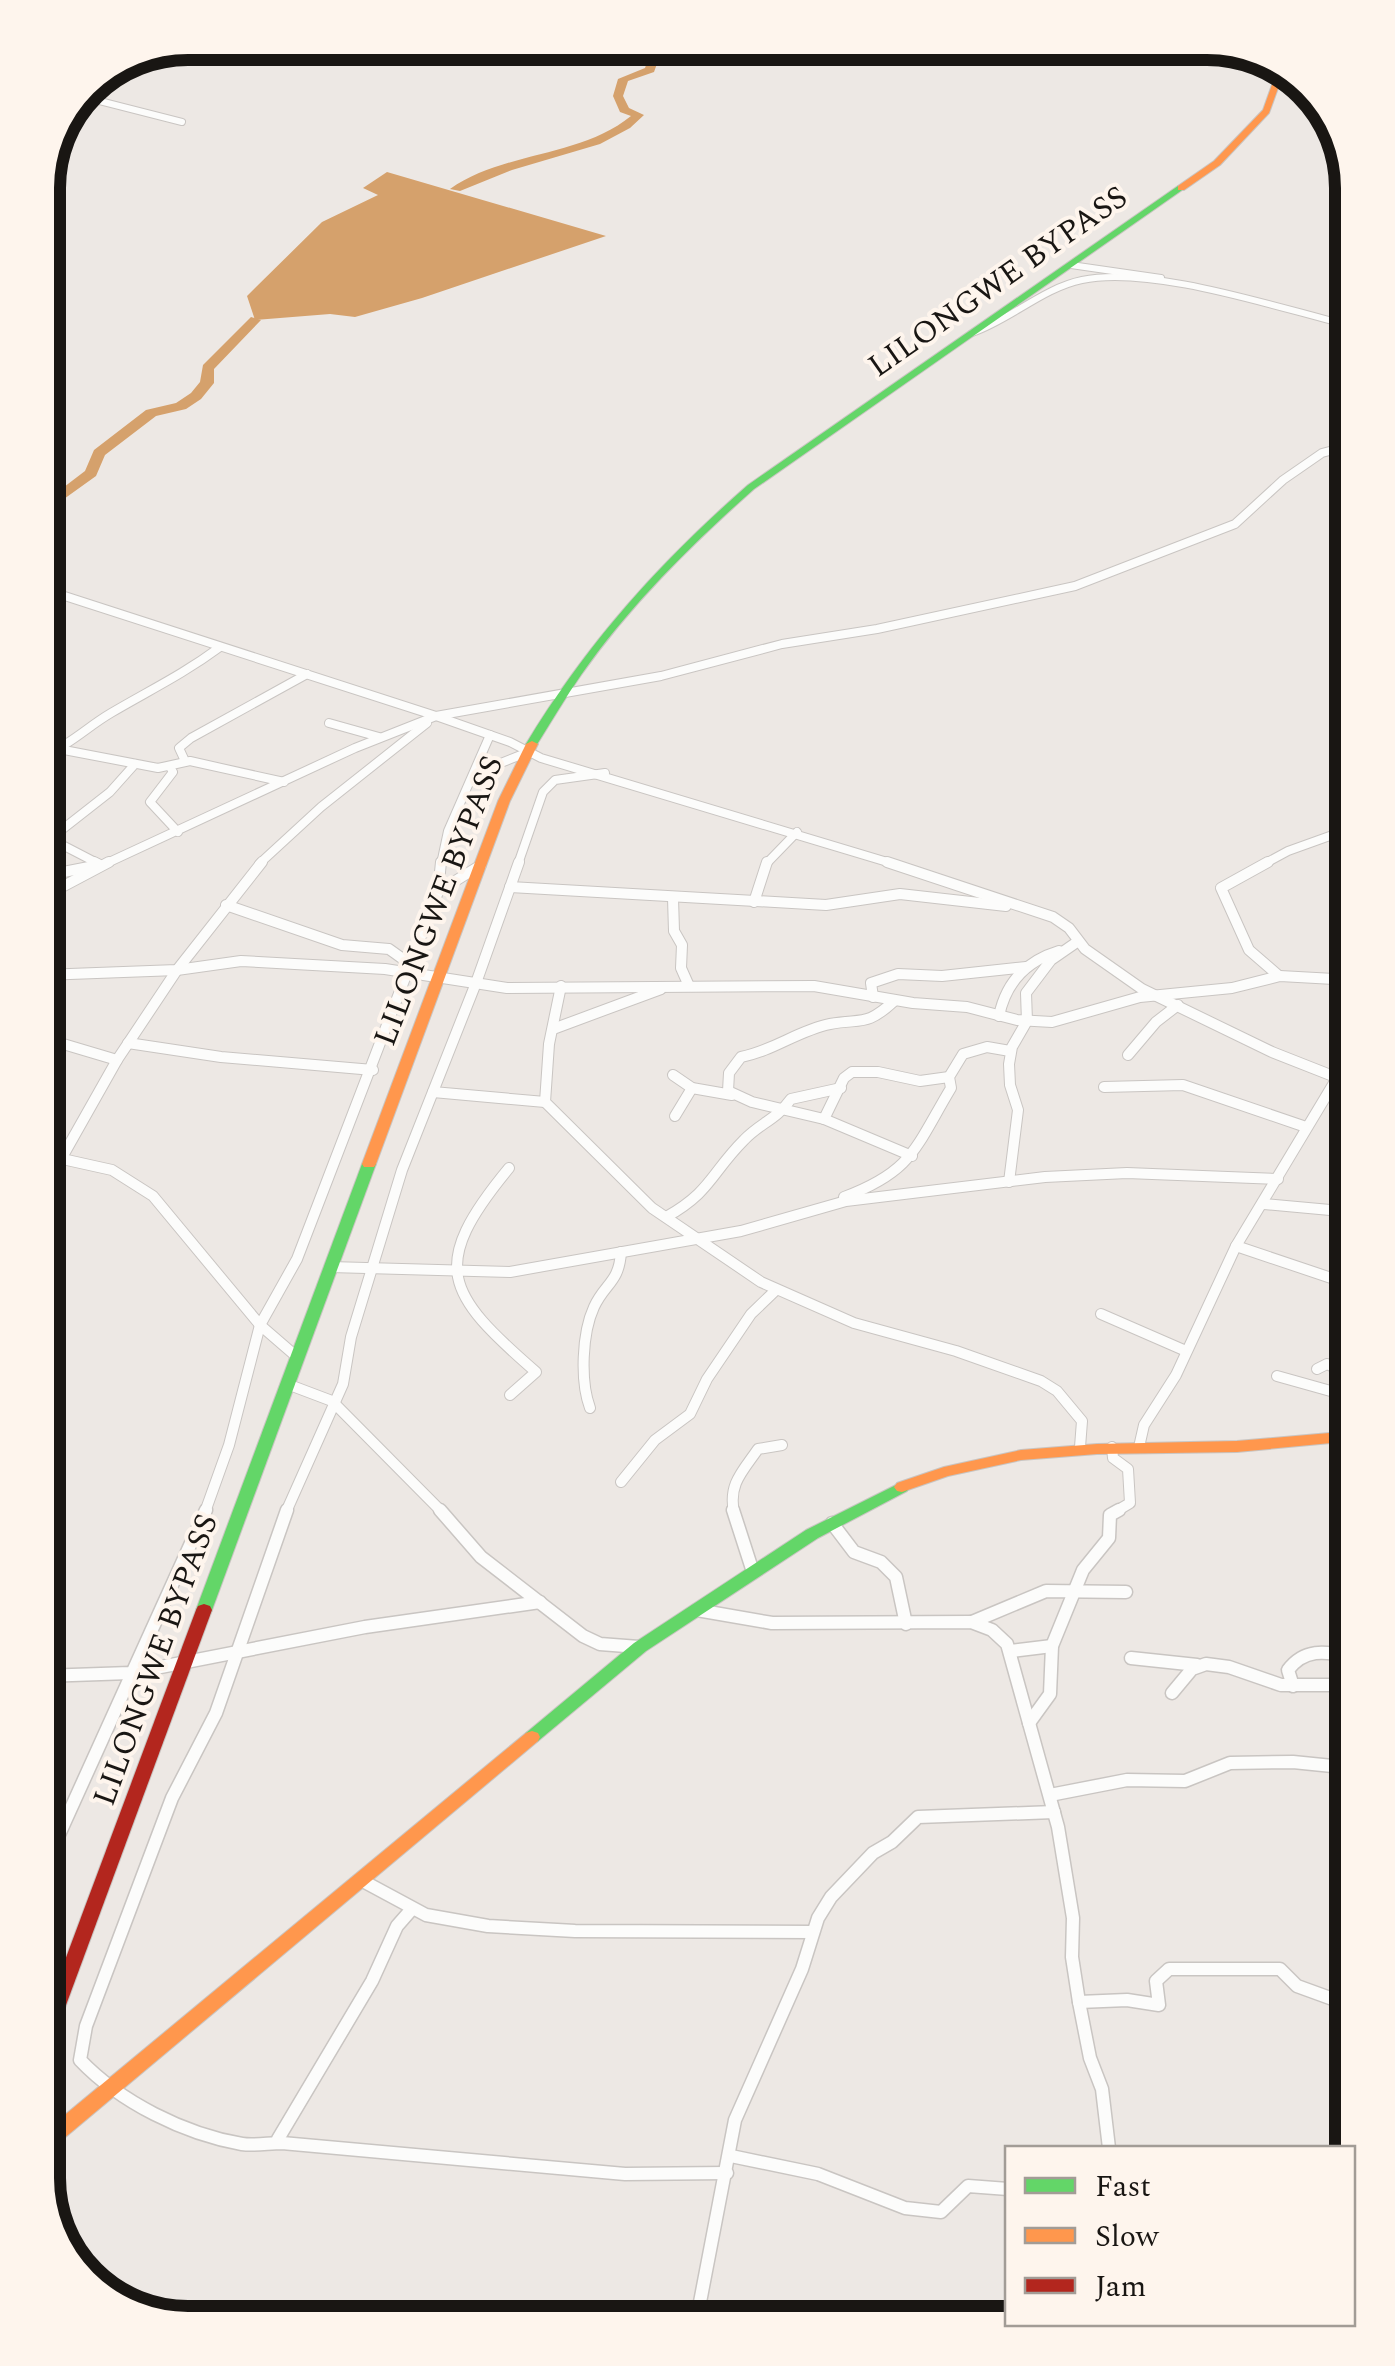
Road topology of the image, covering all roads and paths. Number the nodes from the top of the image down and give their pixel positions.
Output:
1 (1278, 81) edge
2 (95, 100) edge
3 (182, 122) dead end
4 (1071, 265) junction
5 (1335, 319) edge
6 (1335, 320) edge
7 (971, 333) junction
8 (1335, 450) edge
9 (60, 595) edge
10 (220, 647) junction
11 (307, 674) junction
12 (560, 692) junction
13 (436, 716) junction
14 (330, 723) dead end
15 (490, 735) junction
16 (379, 737) junction
17 (62, 748) joint
18 (526, 753) junction
19 (185, 761) junction
20 (135, 764) junction
21 (170, 767) junction
22 (478, 772) junction
23 (605, 773) junction
24 (284, 782) junction
25 (60, 827) edge
26 (178, 832) junction
27 (797, 832) junction
28 (1335, 834) edge
29 (60, 844) edge
30 (100, 864) junction
31 (480, 865) junction
32 (60, 872) edge
33 (60, 887) edge
34 (510, 888) junction
35 (438, 892) junction
36 (673, 898) junction
37 (754, 902) junction
38 (226, 905) junction
39 (1025, 908) junction
40 (1076, 942) junction
41 (1064, 950) junction
42 (1026, 968) junction
43 (177, 970) junction
44 (407, 971) junction
45 (60, 975) edge
46 (438, 976) junction
47 (1280, 976) junction
48 (1335, 979) edge
49 (476, 983) junction
50 (561, 986) junction
51 (689, 986) junction
52 (667, 987) junction
53 (1156, 994) junction
54 (873, 997) junction
55 (894, 1000) junction
56 (1178, 1005) junction
57 (999, 1016) junction
58 (1027, 1020) junction
59 (554, 1030) junction
60 (128, 1042) junction
61 (60, 1043) edge
62 (1010, 1052) junction
63 (1128, 1055) dead end
64 (116, 1060) junction
65 (373, 1070) junction
66 (672, 1074) dead end
67 (948, 1077) junction
68 (1335, 1082) edge
69 (1335, 1084) edge
70 (692, 1088) junction
71 (841, 1088) junction
72 (1104, 1088) dead end
73 (433, 1092) junction
74 (733, 1096) junction
75 (545, 1102) junction
76 (782, 1110) junction
77 (675, 1116) dead end
78 (824, 1119) junction
79 (1306, 1128) junction
80 (912, 1156) junction
81 (61, 1157) joint
82 (509, 1168) dead end
83 (1278, 1179) junction
84 (1009, 1182) junction
85 (1264, 1204) junction
86 (822, 1208) junction
87 (1335, 1210) edge
88 (666, 1217) junction
89 (702, 1239) junction
90 (1236, 1246) junction
91 (621, 1252) junction
92 (330, 1267) junction
93 (373, 1269) junction
94 (452, 1272) junction
95 (1335, 1279) edge
96 (776, 1290) junction
97 (1102, 1314) dead end
98 (260, 1324) junction
99 (1186, 1350) junction
100 (297, 1358) junction
101 (1335, 1368) edge
102 (1317, 1370) dead end
103 (1277, 1376) dead end
104 (288, 1384) junction
105 (510, 1394) dead end
106 (1335, 1395) edge
107 (332, 1401) junction
108 (590, 1408) dead end
109 (1335, 1437) edge
110 (782, 1445) dead end
111 (1112, 1447) junction
112 (1080, 1448) junction
113 (1139, 1448) junction
114 (621, 1482) dead end
115 (832, 1523) junction
116 (753, 1572) junction
117 (1074, 1590) junction
118 (1126, 1592) dead end
119 (540, 1602) junction
120 (696, 1610) junction
121 (971, 1622) junction
122 (906, 1624) junction
123 (1052, 1646) junction
124 (640, 1647) junction
125 (1011, 1652) junction
126 (235, 1654) junction
127 (1335, 1654) edge
128 (1131, 1658) dead end
129 (183, 1665) junction
130 (1198, 1665) junction
131 (130, 1673) junction
132 (60, 1675) edge
133 (1335, 1685) edge
134 (1293, 1686) junction
135 (1172, 1693) dead end
136 (1030, 1723) junction
137 (1335, 1766) edge
138 (1050, 1795) junction
139 (1054, 1812) junction
140 (60, 1830) edge
141 (361, 1880) junction
142 (411, 1910) junction
143 (813, 1932) junction
144 (60, 1996) edge
145 (1335, 2000) edge
146 (1079, 2002) junction
147 (114, 2088) junction
148 (60, 2130) edge
149 (278, 2139) junction
150 (1109, 2146) edge
151 (731, 2156) junction
152 (727, 2174) junction
153 (1005, 2190) edge
154 (700, 2306) edge

1 - 4 main road, LILONGWE BYPASS
2 - 3 street
4 - 5 street
4 - 7 main road, LILONGWE BYPASS
6 - 7 street
7 - 12 main road, LILONGWE BYPASS
8 - 12 street
9 - 10 street
10 - 11 street
10 - 17 street
11 - 13 street
11 - 19 street
12 - 13 street
12 - 18 main road, LILONGWE BYPASS
13 - 15 street
13 - 16 street
13 - 38 street
14 - 16 street
15 - 18 street
15 - 22 street
16 - 24 street
17 - 20 street
18 - 22 street
18 - 23 street
18 - 31 main road, LILONGWE BYPASS
19 - 21 street
19 - 24 street
20 - 21 street
20 - 25 street
21 - 26 street
22 - 35 street
23 - 27 street
23 - 34 street
24 - 26 street
26 - 30 street
27 - 37 street
27 - 39 street
28 - 47 street
29 - 30 street
30 - 32 street
30 - 33 street
31 - 35 street
31 - 46 main road, LILONGWE BYPASS
34 - 36 street
34 - 49 street
35 - 44 street
36 - 37 street
36 - 51 street
37 - 39 street
38 - 43 street
38 - 44 street
39 - 40 street
40 - 41 street
40 - 53 street
41 - 42 street
41 - 58 street
42 - 54 street
42 - 57 street
43 - 44 street
43 - 45 street
43 - 60 street
44 - 46 street
44 - 65 street
46 - 49 street
46 - 92 main road, LILONGWE BYPASS
47 - 48 street
47 - 53 street
49 - 50 street
49 - 73 street
50 - 52 street
50 - 59 street
51 - 52 street
51 - 54 street
52 - 59 street
53 - 56 street
53 - 58 street
54 - 55 street
55 - 57 street
55 - 74 street
56 - 63 street
56 - 68 street
57 - 58 street
58 - 62 street
59 - 75 street
60 - 64 street
60 - 65 street
61 - 64 street
62 - 67 street
62 - 84 street
64 - 81 street
65 - 98 street
66 - 70 street
67 - 71 street
67 - 80 street
69 - 79 street
70 - 74 street
70 - 77 street
71 - 76 street
71 - 78 street
72 - 79 street
73 - 75 street
73 - 93 street
74 - 76 street
75 - 88 street
76 - 78 street
76 - 88 street
78 - 80 street
79 - 83 street
80 - 86 street
81 - 98 street
82 - 94 street
83 - 84 street
83 - 85 street
84 - 86 street
85 - 87 street
85 - 90 street
86 - 89 street
88 - 89 street
89 - 91 street
89 - 96 street
90 - 95 street
90 - 99 street
91 - 94 street
91 - 108 street
92 - 93 street
92 - 100 main road, LILONGWE BYPASS
93 - 94 street
93 - 107 street
94 - 105 street
96 - 112 street
96 - 114 street
97 - 99 street
98 - 100 street
98 - 131 street
99 - 113 street
100 - 104 main road, LILONGWE BYPASS
101 - 102 street
103 - 106 street
104 - 107 street
104 - 129 main road, LILONGWE BYPASS
107 - 119 street
107 - 126 street
109 - 113 main road
110 - 116 street
111 - 112 main road
111 - 113 main road
111 - 117 street
112 - 115 main road
115 - 116 main road
115 - 122 street
116 - 120 main road
117 - 118 street
117 - 121 street
117 - 123 street
119 - 124 street
119 - 126 street
120 - 122 street
120 - 124 main road
121 - 122 street
121 - 125 street
123 - 125 street
123 - 136 street
124 - 141 main road
125 - 136 street
126 - 129 street
126 - 147 street
127 - 134 street
128 - 130 street
129 - 131 street
129 - 144 main road, LILONGWE BYPASS
130 - 134 street
130 - 135 street
131 - 132 street
131 - 140 street
133 - 134 street
136 - 138 street
137 - 138 street
138 - 139 street
139 - 143 street
139 - 146 street
141 - 142 street
141 - 147 main road
142 - 143 street
142 - 149 street
143 - 151 street
145 - 146 street
146 - 150 street
147 - 148 main road
147 - 149 street
149 - 152 street
151 - 152 street
151 - 153 street
152 - 154 street

